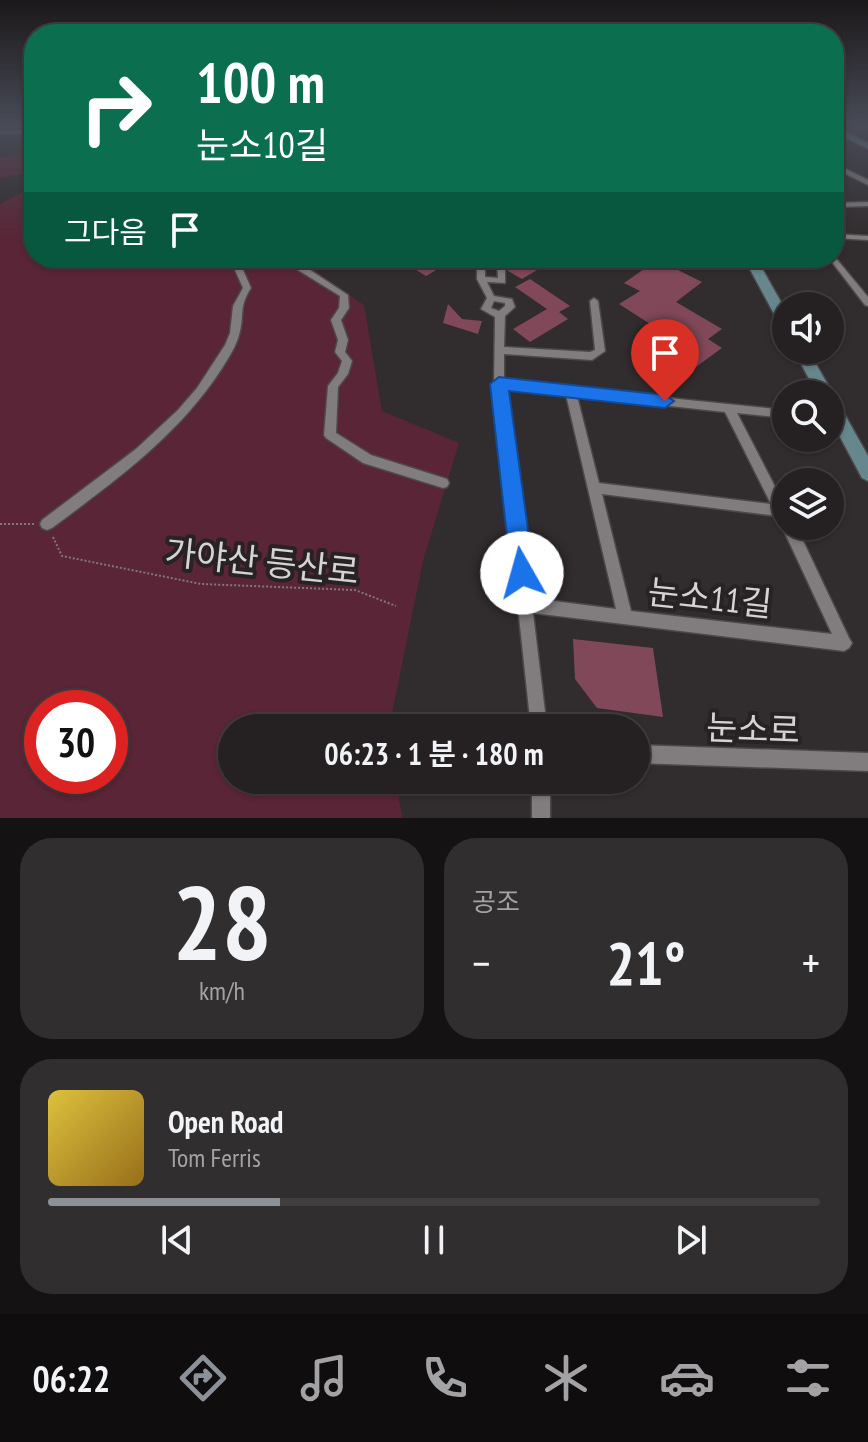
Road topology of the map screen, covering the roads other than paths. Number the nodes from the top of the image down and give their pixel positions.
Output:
1 (844, 170) edge
2 (847, 172) junction
3 (844, 173) edge
4 (868, 183) edge
5 (868, 204) edge
6 (844, 205) edge
7 (844, 237) edge
8 (868, 238) edge
9 (239, 268) edge
10 (301, 268) edge
11 (481, 268) edge
12 (501, 268) edge
13 (756, 268) edge
14 (841, 268) edge
15 (481, 279) junction
16 (491, 298) junction
17 (772, 298) edge
18 (594, 301) dead end
19 (868, 303) edge
20 (500, 315) junction
21 (501, 350) junction
22 (499, 384) junction
23 (571, 392) junction
24 (729, 408) junction
25 (772, 413) edge
26 (844, 435) edge
27 (868, 473) edge
28 (443, 483) dead end
29 (594, 488) junction
30 (772, 493) edge
31 (772, 517) edge
32 (47, 524) road end
33 (795, 540) edge
34 (526, 605) junction
35 (625, 618) junction
36 (538, 714) edge
37 (650, 754) edge
38 (868, 762) edge
39 (541, 794) edge
40 (541, 818) edge

1 - 2 street
2 - 3 street
2 - 4 street
5 - 6 street
7 - 8 street
9 - 32 street
10 - 28 street
11 - 15 street
12 - 15 street
13 - 17 main road
14 - 19 street
15 - 16 street
16 - 20 street
16 - 20 street
18 - 21 street
20 - 21 street
21 - 22 street
22 - 23 street
22 - 34 street
23 - 24 street
23 - 29 street, 눈소11길
24 - 25 street
24 - 30 street, 눈소11길
26 - 27 main road
29 - 31 street
29 - 35 street, 눈소11길
33 - 35 street, 눈소11길
34 - 35 street
34 - 36 street
37 - 38 street, 눈소로
39 - 40 street

